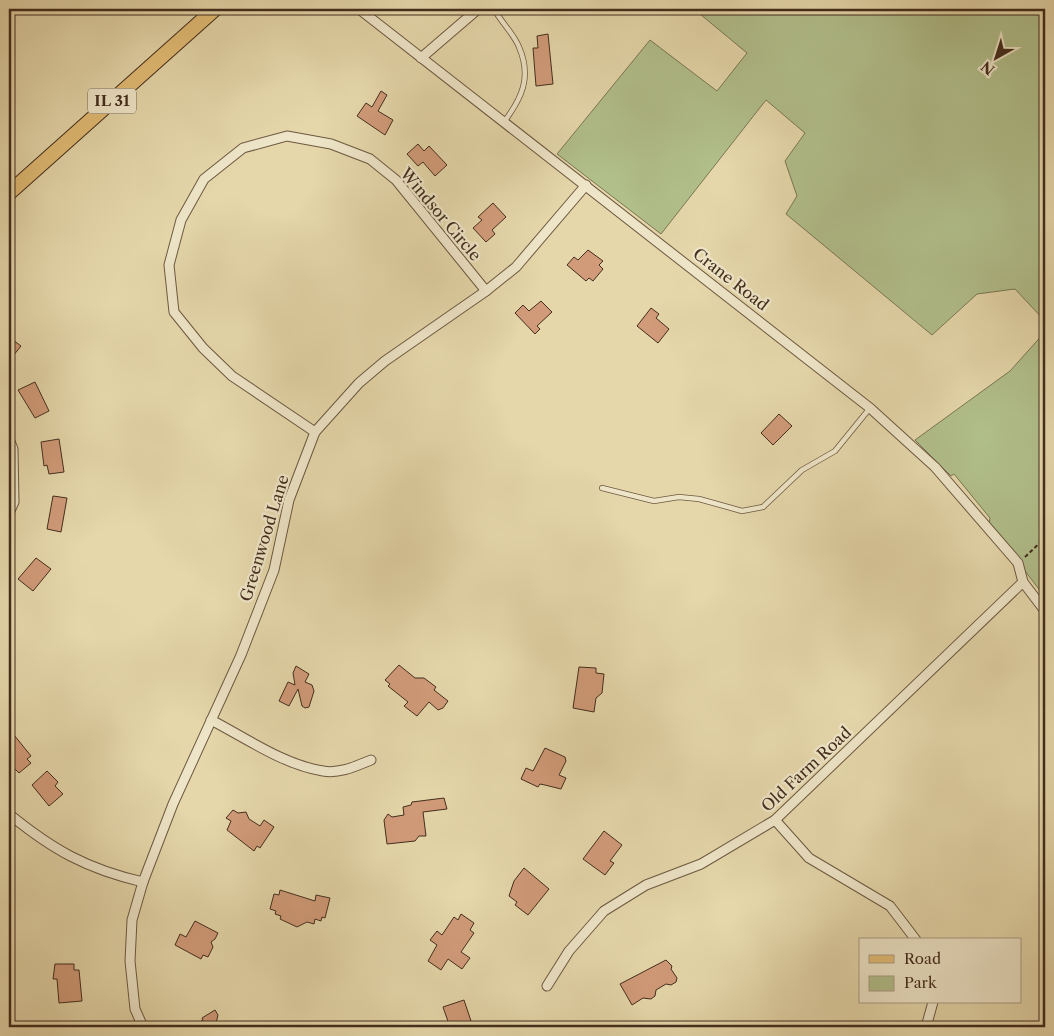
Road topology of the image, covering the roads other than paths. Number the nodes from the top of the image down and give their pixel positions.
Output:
1 (215, 9) edge
2 (359, 9) edge
3 (478, 9) edge
4 (494, 9) edge
5 (421, 58) junction
6 (504, 122) junction
7 (586, 185) junction
8 (9, 193) edge
9 (486, 291) junction
10 (870, 408) junction
11 (316, 432) junction
12 (9, 439) edge
13 (602, 488) dead end
14 (9, 513) edge
15 (1023, 582) junction
16 (1045, 611) edge
17 (211, 720) junction
18 (371, 760) dead end
19 (9, 814) edge
20 (775, 820) junction
21 (143, 882) junction
22 (914, 938) edge
23 (547, 986) dead end
24 (932, 1004) edge
25 (144, 1027) edge
26 (926, 1027) edge

1 - 8 main road, IL 31
2 - 5 street, Crane Road
3 - 5 street
4 - 6 lane
5 - 6 street, Crane Road
6 - 7 street, Crane Road
7 - 9 street, Greenwood Lane
7 - 10 street, Crane Road
9 - 11 street, Greenwood Lane
9 - 11 street, Windsor Circle
10 - 13 lane
10 - 15 street, Crane Road
11 - 17 street, Greenwood Lane
12 - 14 street
15 - 16 street, Crane Road
15 - 20 street, Old Farm Road
17 - 18 street
17 - 21 street, Greenwood Lane
19 - 21 street
20 - 22 street
20 - 23 street, Old Farm Road
21 - 25 street, Greenwood Lane
24 - 26 street

